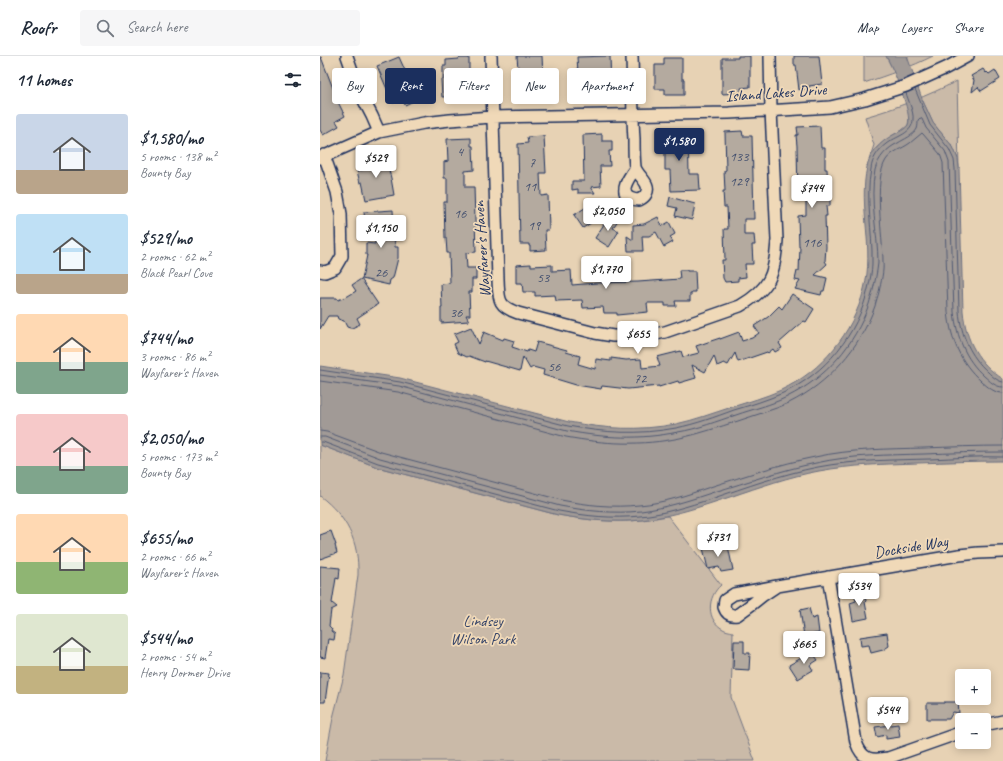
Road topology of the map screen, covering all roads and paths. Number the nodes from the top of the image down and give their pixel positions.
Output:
1 (347, 56) edge
2 (491, 56) edge
3 (632, 56) edge
4 (770, 56) edge
5 (968, 56) edge
6 (771, 110) junction
7 (632, 115) junction
8 (492, 117) junction
9 (378, 132) junction
10 (322, 157) edge
11 (635, 169) dead end
12 (320, 271) edge
13 (1003, 552) edge
14 (828, 577) junction
15 (778, 586) dead end
16 (1003, 721) edge
17 (991, 724) edge
18 (955, 734) edge

1 - 9 street
2 - 8 street
3 - 7 street
4 - 6 street
5 - 6 street, Island Lakes Drive
6 - 7 street, Island Lakes Drive
6 - 8 street, Wayfarer's Haven
7 - 8 street, Island Lakes Drive
7 - 11 street
8 - 9 street, Island Lakes Drive
9 - 10 street, Island Lakes Drive
10 - 12 street
13 - 14 street, Dockside Way
14 - 15 street, Dockside Way
14 - 18 street
16 - 17 street

